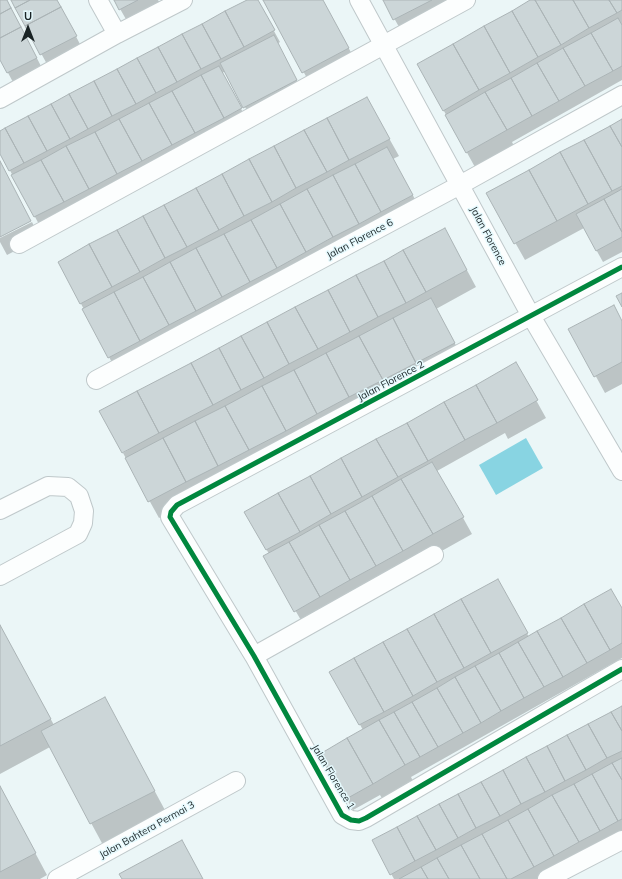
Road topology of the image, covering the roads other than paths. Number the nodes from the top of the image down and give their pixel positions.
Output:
1 (98, 0) edge
2 (183, 0) edge
3 (358, 0) edge
4 (466, 0) edge
5 (117, 34) junction
6 (382, 45) junction
7 (622, 95) edge
8 (0, 99) edge
9 (460, 185) junction
10 (19, 244) dead end
11 (622, 267) edge
12 (531, 316) junction
13 (96, 380) dead end
14 (622, 470) edge
15 (0, 510) edge
16 (171, 512) joint
17 (434, 555) dead end
18 (0, 576) edge
19 (254, 656) junction
20 (622, 669) edge
21 (236, 781) dead end
22 (622, 840) edge
23 (57, 879) edge
24 (547, 879) edge

1 - 5 street
2 - 5 street
3 - 6 street, Jalan Florence
4 - 6 street
5 - 8 street
6 - 9 street, Jalan Florence
6 - 10 street
7 - 9 street, Jalan Florence 6
9 - 12 street, Jalan Florence
9 - 13 street, Jalan Florence 6
11 - 12 street, Jalan Florence 2
12 - 14 street, Jalan Florence
12 - 16 street, Jalan Florence 2
15 - 18 street
16 - 19 street, Jalan Florence 1
17 - 19 street
19 - 20 street, Jalan Florence 1
21 - 23 street, Jalan Bahtera Permai 3
22 - 24 street

